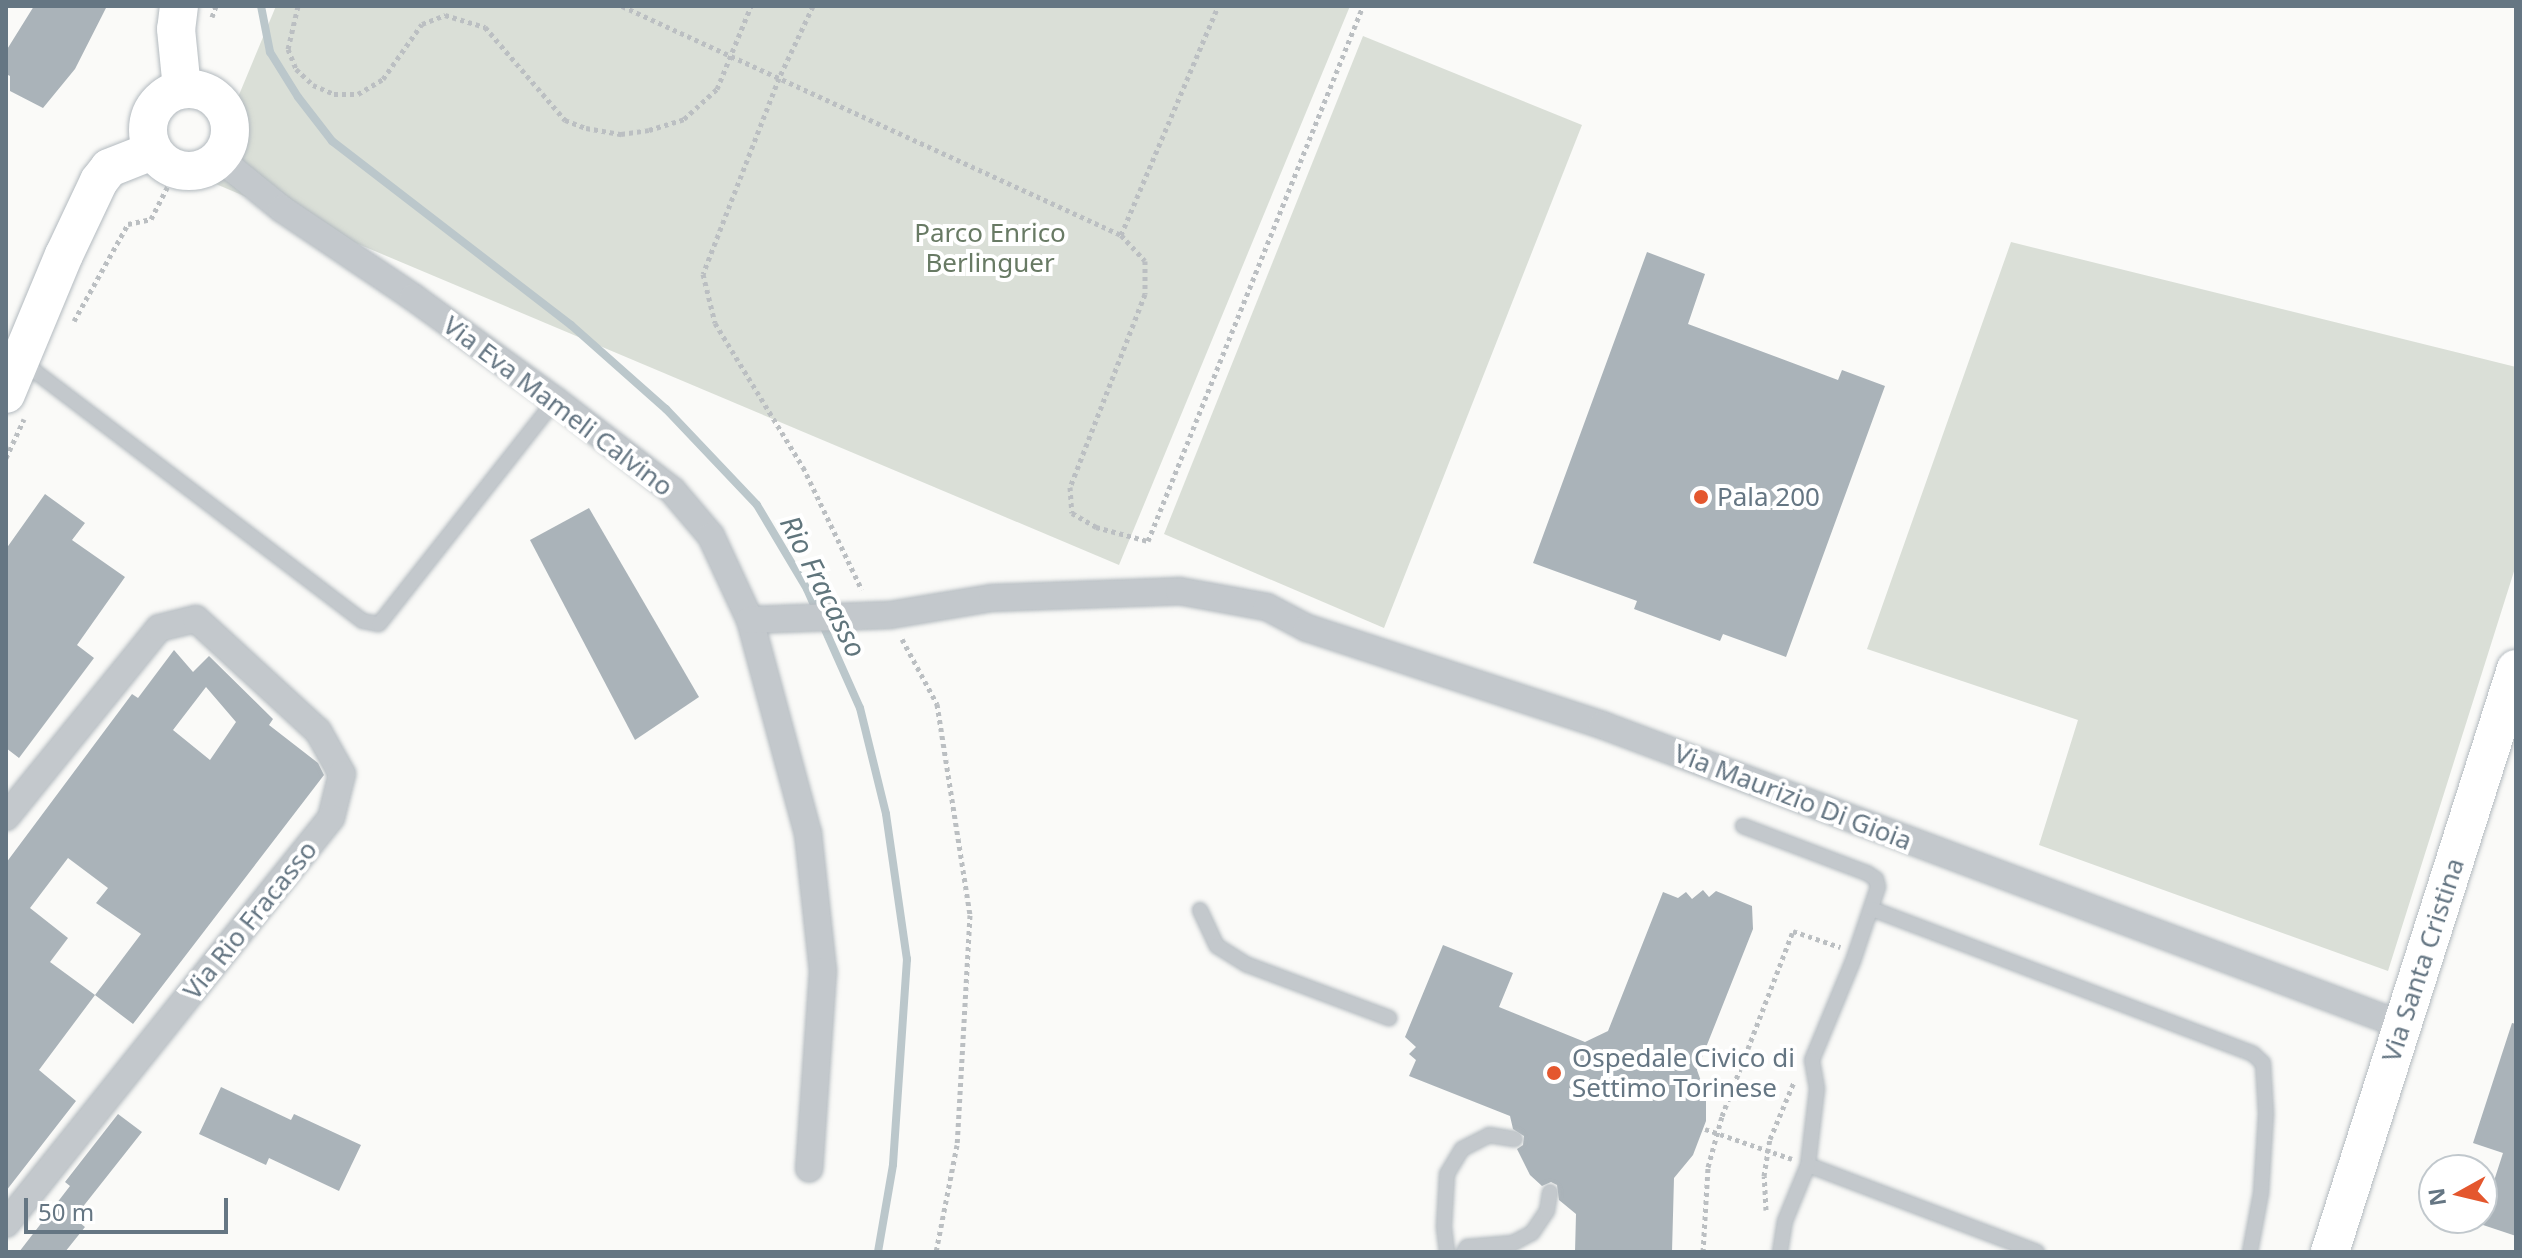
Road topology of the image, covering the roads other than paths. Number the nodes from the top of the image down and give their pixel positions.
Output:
1 (194, 15) edge
2 (182, 89) junction
3 (163, 158) junction
4 (219, 158) junction
5 (32, 368) junction
6 (6, 394) edge
7 (555, 400) junction
8 (750, 620) junction
9 (2513, 688) edge
10 (6, 817) edge
11 (1743, 826) dead end
12 (1872, 909) junction
13 (1200, 910) dead end
14 (1389, 1018) dead end
15 (2402, 1025) junction
16 (1515, 1139) dead end
17 (1808, 1165) junction
18 (809, 1169) dead end
19 (1550, 1192) dead end
20 (6, 1224) edge
21 (1780, 1248) edge
22 (1447, 1252) edge
23 (1464, 1252) edge
24 (2037, 1252) edge
25 (2250, 1252) edge
26 (2330, 1252) edge

1 - 2 street
2 - 3 street
2 - 4 street
3 - 4 street
3 - 5 street
4 - 7 street, Via Eva Mameli Calvino
5 - 6 street
5 - 7 lane
7 - 8 street, Via Eva Mameli Calvino
8 - 15 street, Via Maurizio Di Gioia
8 - 18 street, Via Eva Mameli Calvino
9 - 15 street, Via Santa Cristina
10 - 20 street, Via Rio Fracasso
11 - 12 lane
12 - 17 lane
12 - 25 lane
13 - 14 lane
15 - 26 street, Via Santa Cristina
16 - 22 lane
17 - 21 lane
17 - 24 lane
19 - 23 lane

